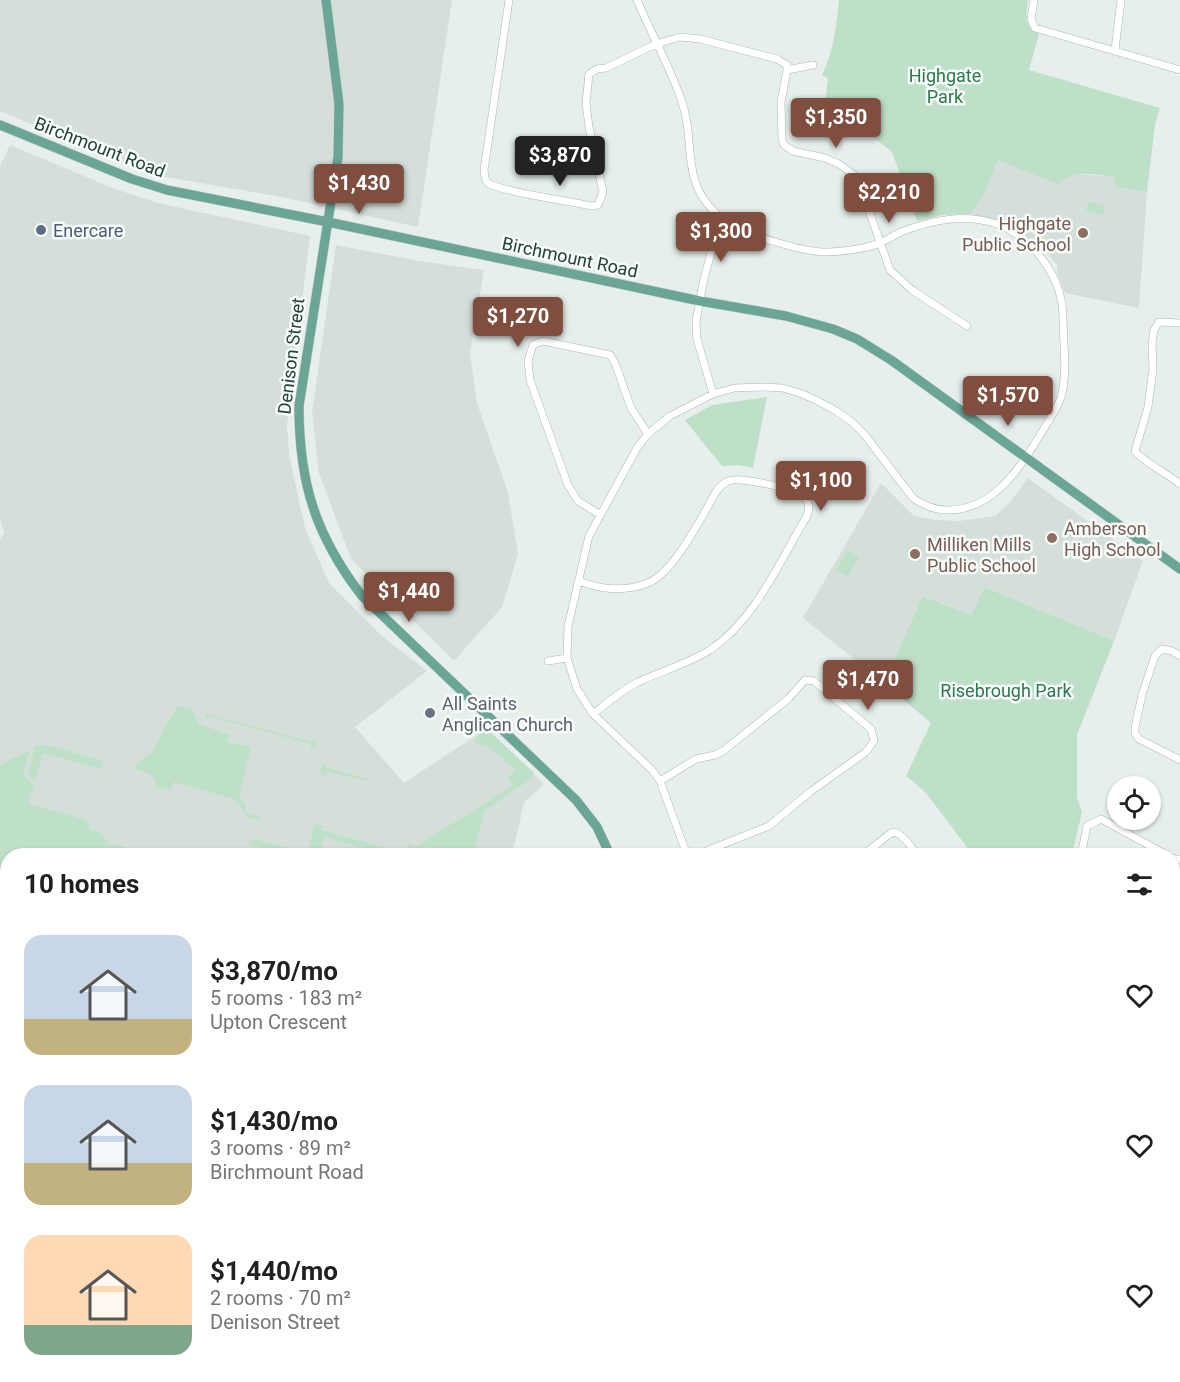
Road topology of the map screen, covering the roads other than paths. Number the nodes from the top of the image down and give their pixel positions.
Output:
1 (326, 0) edge
2 (509, 0) edge
3 (637, 0) edge
4 (1034, 0) edge
5 (1121, 0) edge
6 (656, 44) junction
7 (1115, 50) junction
8 (813, 65) dead end
9 (787, 70) junction
10 (1180, 70) edge
11 (0, 126) edge
12 (725, 220) junction
13 (328, 222) junction
14 (880, 243) junction
15 (700, 300) junction
16 (1180, 323) edge
17 (967, 326) dead end
18 (713, 394) junction
19 (648, 434) junction
20 (1026, 456) junction
21 (1180, 484) edge
22 (599, 514) junction
23 (1180, 569) edge
24 (578, 581) junction
25 (1180, 656) edge
26 (567, 658) junction
27 (548, 661) dead end
28 (593, 714) junction
29 (1180, 760) edge
30 (660, 781) junction
31 (607, 848) edge
32 (684, 848) edge
33 (714, 848) edge
34 (872, 848) edge
35 (912, 848) edge
36 (1082, 848) edge
37 (1154, 848) edge

1 - 13 main road, Denison Street
2 - 6 street
3 - 6 street
4 - 7 street
5 - 7 street
6 - 9 street
6 - 12 street
7 - 10 street
8 - 9 street
9 - 14 street
11 - 13 main road, Birchmount Road
12 - 14 street
12 - 15 street
13 - 15 main road, Birchmount Road
13 - 31 main road, Denison Street
14 - 17 street
14 - 20 street
15 - 18 street
15 - 20 main road, Birchmount Road
16 - 21 street
18 - 19 street
18 - 20 street
19 - 22 street
19 - 22 street
20 - 23 main road, Birchmount Road
22 - 24 street
24 - 26 street
24 - 28 street
25 - 29 street
26 - 27 street
26 - 28 street
28 - 30 street
30 - 32 street
30 - 33 street
34 - 35 street
36 - 37 street

